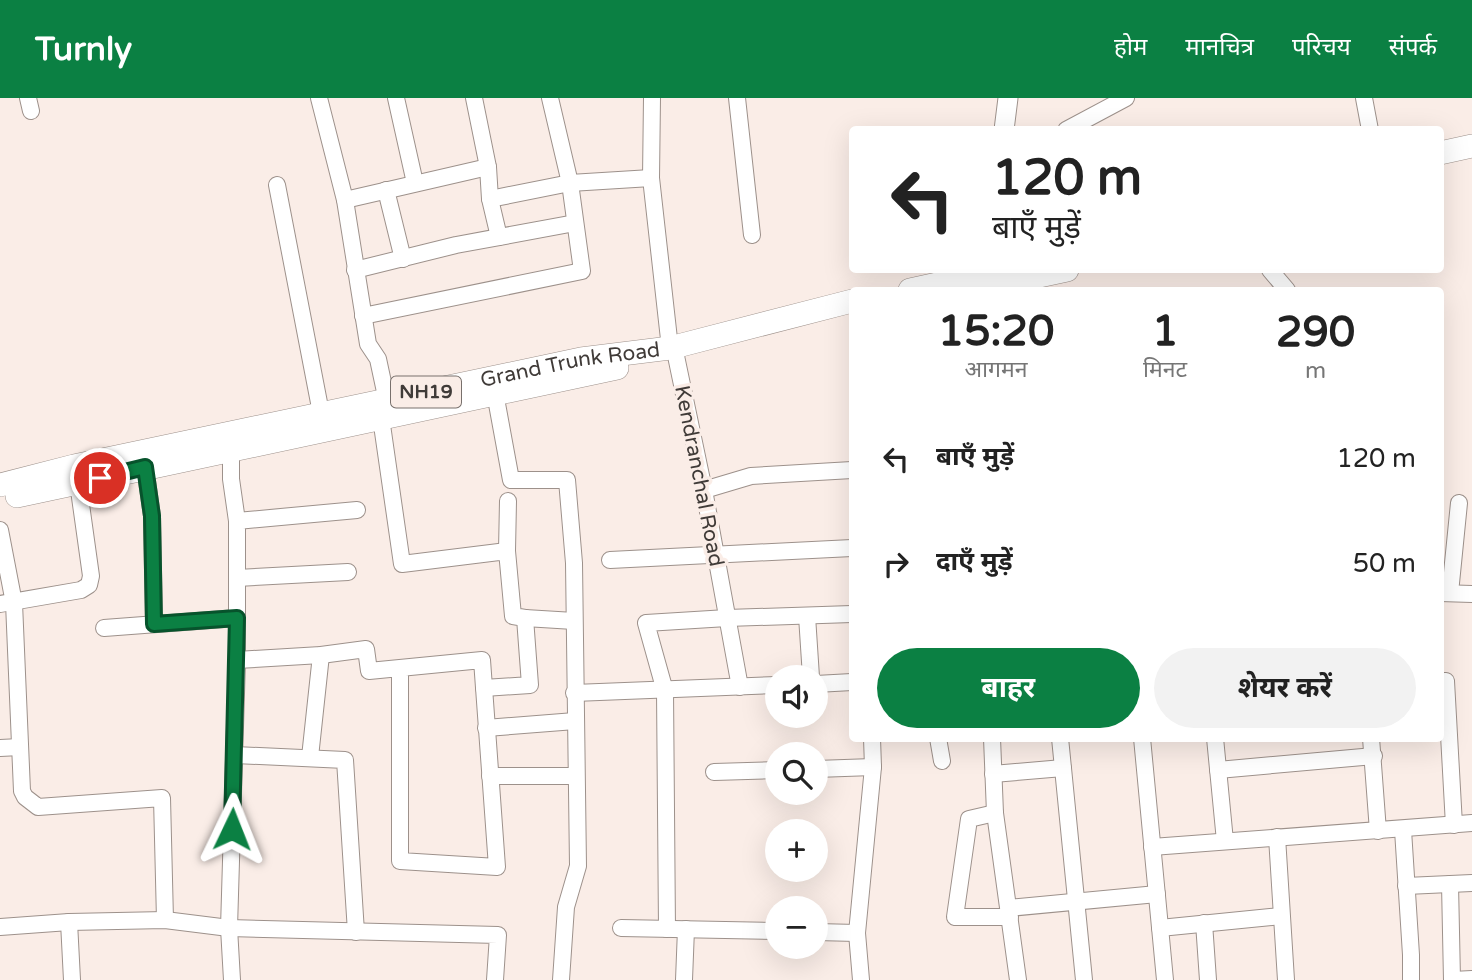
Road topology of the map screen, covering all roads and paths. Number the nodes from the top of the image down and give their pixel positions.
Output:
1 (318, 98) edge
2 (396, 98) edge
3 (474, 98) edge
4 (550, 98) edge
5 (652, 98) edge
6 (737, 98) edge
7 (1008, 98) edge
8 (1126, 98) edge
9 (1364, 98) edge
10 (1004, 126) edge
11 (1074, 126) edge
12 (1369, 126) edge
13 (1472, 146) edge
14 (1444, 152) edge
15 (1472, 161) edge
16 (488, 167) junction
17 (1444, 167) edge
18 (651, 178) junction
19 (415, 183) junction
20 (570, 183) junction
21 (277, 185) dead end
22 (386, 190) junction
23 (490, 199) junction
24 (345, 200) junction
25 (575, 223) junction
26 (752, 235) dead end
27 (499, 237) junction
28 (403, 259) junction
29 (355, 270) junction
30 (1051, 273) edge
31 (1272, 273) edge
32 (976, 278) edge
33 (1007, 281) edge
34 (926, 287) edge
35 (1284, 287) edge
36 (849, 302) edge
37 (363, 316) junction
38 (849, 318) edge
39 (673, 352) junction
40 (495, 393) junction
41 (384, 409) junction
42 (321, 414) junction
43 (230, 449) junction
44 (145, 467) junction
45 (849, 470) edge
46 (78, 483) junction
47 (0, 485) edge
48 (704, 490) junction
49 (0, 500) edge
50 (508, 501) dead end
51 (1460, 503) dead end
52 (357, 510) dead end
53 (237, 522) junction
54 (0, 530) edge
55 (849, 548) edge
56 (507, 551) junction
57 (714, 555) junction
58 (610, 560) dead end
59 (348, 572) dead end
60 (237, 578) junction
61 (1445, 593) edge
62 (1472, 594) edge
63 (7, 603) edge
64 (849, 614) edge
65 (807, 616) junction
66 (237, 618) junction
67 (525, 618) junction
68 (727, 618) junction
69 (574, 621) junction
70 (154, 624) junction
71 (104, 628) dead end
72 (321, 655) junction
73 (237, 660) junction
74 (810, 665) edge
75 (400, 668) junction
76 (1444, 681) edge
77 (849, 682) edge
78 (828, 683) edge
79 (765, 686) edge
80 (740, 687) junction
81 (484, 688) junction
82 (665, 691) junction
83 (574, 693) junction
84 (575, 721) junction
85 (486, 727) junction
86 (872, 742) edge
87 (939, 742) edge
88 (992, 742) edge
89 (1060, 742) edge
90 (1142, 742) edge
91 (1216, 742) edge
92 (1372, 742) edge
93 (20, 747) junction
94 (0, 748) edge
95 (235, 755) junction
96 (1374, 756) junction
97 (310, 757) junction
98 (942, 761) dead end
99 (873, 767) junction
100 (1063, 768) junction
101 (828, 769) edge
102 (765, 770) edge
103 (1219, 770) junction
104 (714, 772) dead end
105 (993, 774) junction
106 (490, 776) junction
107 (576, 776) junction
108 (995, 813) junction
109 (1472, 824) edge
110 (1454, 825) junction
111 (1403, 830) junction
112 (1378, 831) junction
113 (1277, 837) junction
114 (1224, 841) junction
115 (1152, 847) junction
116 (1472, 883) edge
117 (1450, 884) junction
118 (1406, 886) junction
119 (1157, 894) junction
120 (1076, 902) junction
121 (1009, 913) junction
122 (1281, 916) junction
123 (165, 920) junction
124 (69, 922) junction
125 (1204, 923) junction
126 (0, 927) edge
127 (229, 928) junction
128 (621, 928) dead end
129 (1160, 928) junction
130 (667, 929) junction
131 (686, 929) junction
132 (765, 931) edge
133 (356, 932) junction
134 (828, 932) edge
135 (857, 933) junction
136 (1472, 979) edge
137 (72, 980) edge
138 (232, 980) edge
139 (495, 980) edge
140 (561, 980) edge
141 (684, 980) edge
142 (861, 980) edge
143 (1018, 980) edge
144 (1084, 980) edge
145 (1165, 980) edge
146 (1208, 980) edge
147 (1286, 980) edge
148 (1411, 980) edge
149 (1452, 980) edge

1 - 24 street
2 - 19 street
3 - 16 street
4 - 20 street
5 - 18 street, Kendranchal Road
6 - 26 street
7 - 10 main road
8 - 11 street
9 - 12 street
13 - 14 highway
15 - 17 highway
16 - 19 street
16 - 23 street
18 - 20 street
18 - 39 street, Kendranchal Road
19 - 22 street
20 - 23 street
20 - 25 street
21 - 42 street
22 - 24 street
22 - 28 street
23 - 27 street
24 - 29 street
25 - 27 street
25 - 37 street
27 - 28 street
28 - 29 street
29 - 37 street
30 - 33 highway
31 - 35 street
32 - 33 highway
32 - 34 highway
36 - 39 highway, Grand Trunk Road / NH19
37 - 41 street
38 - 39 highway, Grand Trunk Road / NH19
39 - 40 highway, Grand Trunk Road / NH19
39 - 41 highway, Grand Trunk Road / NH19
39 - 48 street, Kendranchal Road
40 - 41 highway, Grand Trunk Road / NH19
40 - 69 street
41 - 42 highway, Grand Trunk Road / NH19
41 - 43 highway, Grand Trunk Road / NH19
41 - 56 street
42 - 47 highway, Grand Trunk Road / NH19
43 - 44 highway, Grand Trunk Road / NH19
43 - 53 street
44 - 46 highway, Grand Trunk Road / NH19
44 - 70 street
45 - 48 street
46 - 49 highway, Grand Trunk Road / NH19
46 - 63 street
48 - 57 street, Kendranchal Road
50 - 56 street
51 - 61 street
52 - 53 street
53 - 60 street
54 - 63 street
55 - 57 street
56 - 67 street
57 - 58 street
57 - 68 street, Kendranchal Road
59 - 60 street
60 - 66 street
61 - 62 street
63 - 93 street
64 - 65 street
65 - 68 street
65 - 74 street
66 - 70 street
66 - 73 street
67 - 69 street
67 - 81 street
68 - 80 street, Kendranchal Road
68 - 82 street
69 - 83 street
70 - 71 street
72 - 73 street
72 - 75 street
72 - 97 street
73 - 95 street
75 - 81 street
75 - 106 street
76 - 110 street
77 - 78 street
79 - 80 street
80 - 82 street
81 - 85 street
82 - 83 street
82 - 130 street
83 - 84 street
84 - 85 street
84 - 107 street
85 - 106 street
86 - 99 street
87 - 98 street
88 - 105 street
89 - 100 street
90 - 115 street
91 - 103 street
92 - 96 street
93 - 94 street
93 - 123 street
95 - 97 street
95 - 127 street
96 - 103 street
96 - 112 street
97 - 133 street
99 - 101 street
99 - 135 street
100 - 105 street
100 - 120 street
102 - 104 street
103 - 114 street
105 - 108 street
106 - 107 street
107 - 140 street
108 - 121 street
108 - 121 street
109 - 110 street
110 - 111 street
111 - 112 street
111 - 118 street
112 - 113 street
113 - 114 street
113 - 122 street
114 - 115 street
115 - 119 street
116 - 117 street
117 - 118 street
117 - 149 street
118 - 148 street
119 - 120 street
119 - 129 street
120 - 121 street
120 - 144 street
121 - 143 street
122 - 125 street
122 - 147 street
123 - 124 street
123 - 127 street
124 - 126 street
124 - 137 street
125 - 129 street
125 - 146 street
127 - 133 street
127 - 138 street
128 - 130 street
129 - 145 street
130 - 131 street
131 - 132 street
131 - 141 street
133 - 139 street
134 - 135 street
135 - 142 street
136 - 149 street

